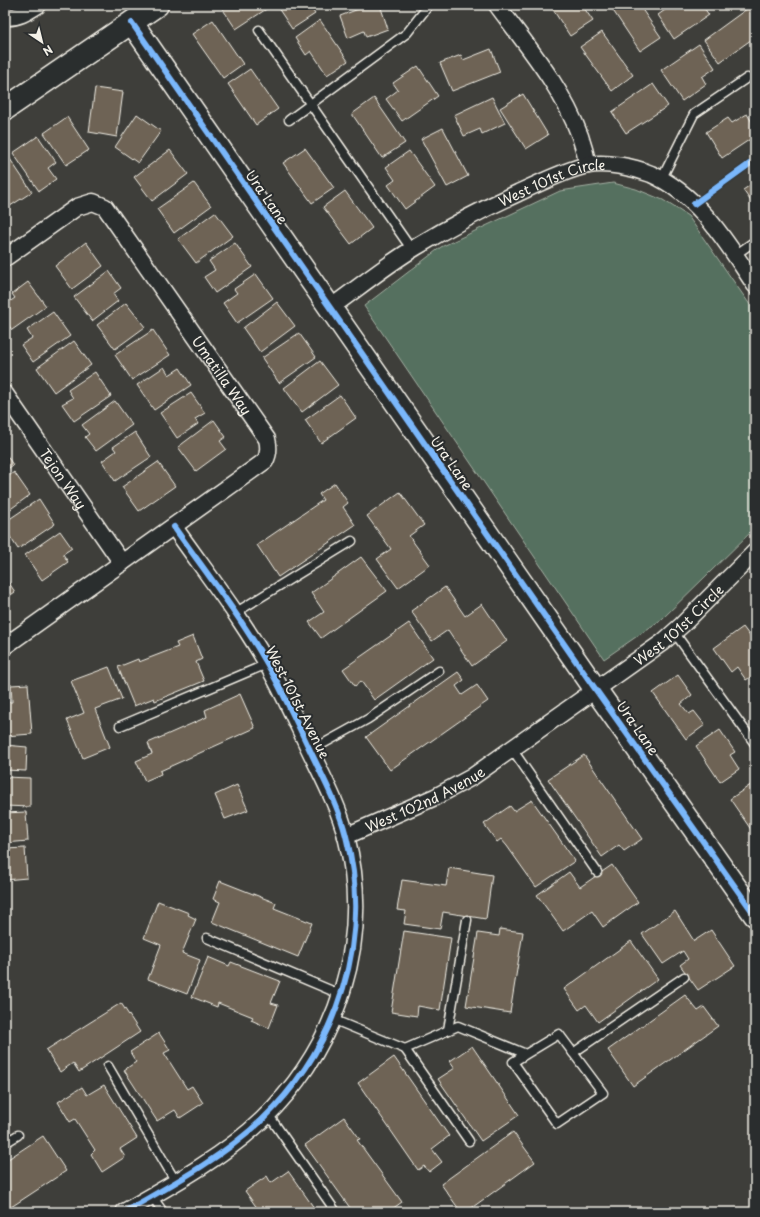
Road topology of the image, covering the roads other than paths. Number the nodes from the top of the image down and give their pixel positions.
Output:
1 (38, 5) edge
2 (157, 5) edge
3 (429, 5) edge
4 (497, 5) edge
5 (5, 17) edge
6 (132, 23) junction
7 (259, 30) dead end
8 (747, 78) dead end
9 (310, 103) junction
10 (5, 109) edge
11 (289, 120) dead end
12 (588, 165) junction
13 (661, 180) junction
14 (755, 241) edge
15 (412, 250) junction
16 (735, 255) junction
17 (5, 258) edge
18 (755, 285) edge
19 (330, 308) junction
20 (5, 394) edge
21 (174, 527) junction
22 (352, 541) dead end
23 (755, 552) edge
24 (122, 562) junction
25 (235, 613) junction
26 (674, 632) junction
27 (5, 646) edge
28 (267, 664) junction
29 (439, 671) dead end
30 (596, 690) junction
31 (120, 726) dead end
32 (755, 744) edge
33 (512, 749) junction
34 (310, 751) junction
35 (346, 836) junction
36 (597, 872) dead end
37 (755, 915) edge
38 (467, 920) dead end
39 (207, 938) dead end
40 (684, 977) dead end
41 (342, 995) junction
42 (332, 1019) junction
43 (448, 1030) junction
44 (405, 1049) junction
45 (574, 1053) junction
46 (526, 1054) junction
47 (108, 1066) dead end
48 (268, 1114) junction
49 (18, 1135) dead end
50 (469, 1141) dead end
51 (5, 1143) edge
52 (176, 1182) junction
53 (152, 1196) junction
54 (124, 1212) edge
55 (163, 1212) edge
56 (336, 1212) edge

1 - 5 street
2 - 6 street
3 - 9 lane
4 - 12 street
6 - 10 street
6 - 19 street, Ura Lane
7 - 9 lane
8 - 13 lane
9 - 11 lane
9 - 15 lane
12 - 13 street, West 101st Circle
12 - 15 street, West 101st Circle
13 - 16 street, West 101st Circle
14 - 16 lane
15 - 19 street, West 101st Circle
16 - 18 street, West 101st Circle
17 - 21 street, Umatilla Way
19 - 30 street, Ura Lane
20 - 24 street, Tejon Way
21 - 24 street
21 - 25 street, West 101st Avenue
22 - 25 lane
23 - 26 street, West 101st Circle
24 - 27 street
25 - 28 street, West 101st Avenue
26 - 30 street, West 101st Circle
26 - 32 lane
28 - 31 lane
28 - 34 street, West 101st Avenue
29 - 34 lane
30 - 33 street, West 102nd Avenue
30 - 37 street, Ura Lane
33 - 35 street, West 102nd Avenue
33 - 36 lane
34 - 35 street, West 101st Avenue
35 - 41 street, West 102nd Avenue
38 - 43 lane
39 - 41 lane
40 - 45 lane
41 - 42 street, West 102nd Avenue
42 - 44 lane
42 - 48 street, West 102nd Avenue
43 - 44 lane
43 - 46 lane
44 - 50 lane
45 - 46 lane
45 - 46 lane
47 - 52 lane
48 - 52 street, West 102nd Avenue
48 - 56 lane
49 - 51 lane
52 - 53 street, West 102nd Avenue
53 - 54 street, West 102nd Avenue
53 - 55 lane

